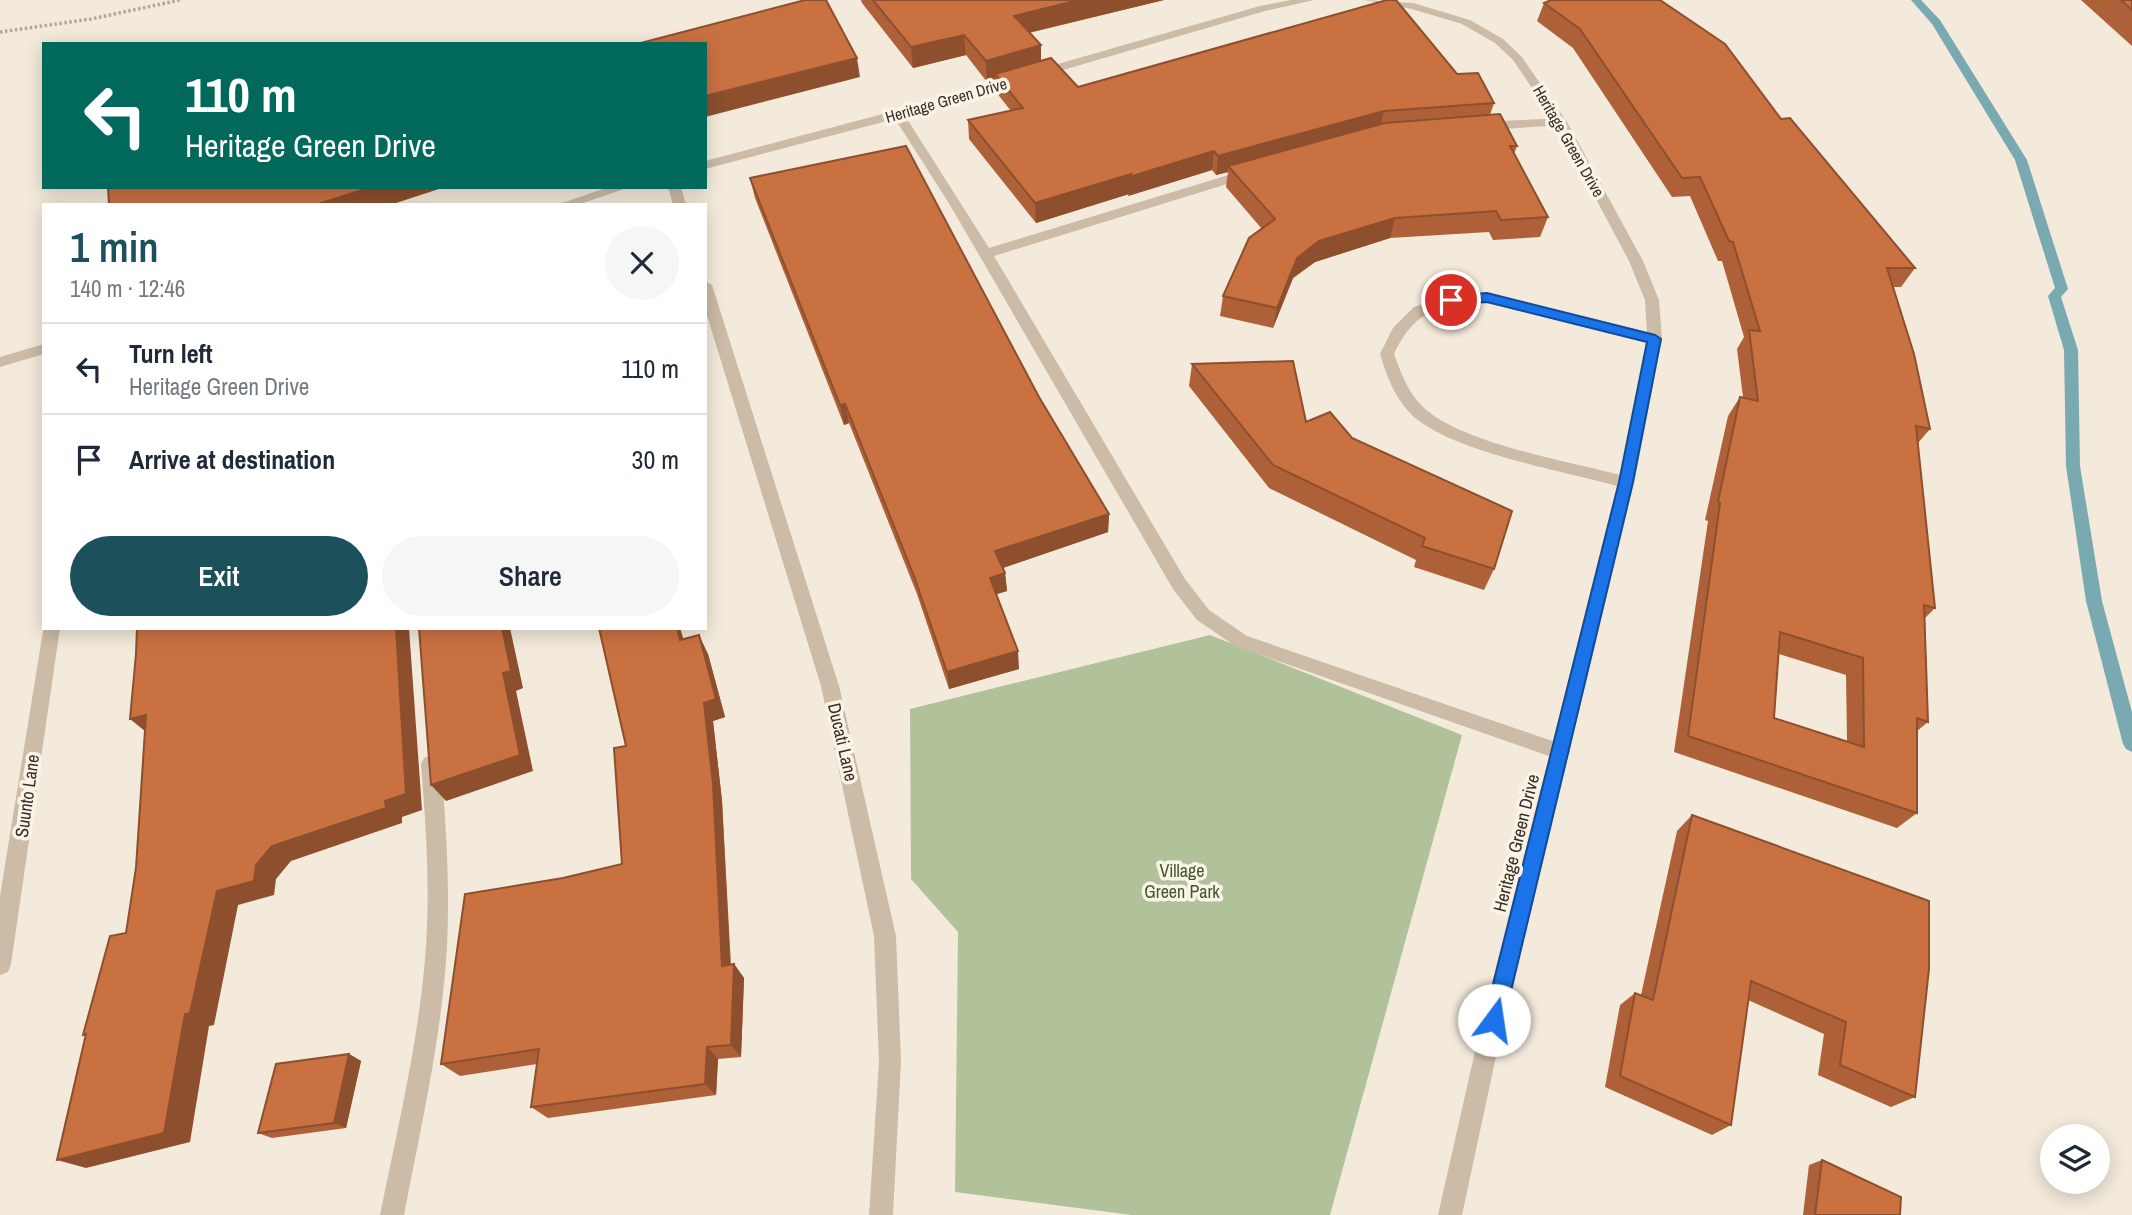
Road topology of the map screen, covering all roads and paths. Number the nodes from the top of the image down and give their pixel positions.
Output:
1 (180, 0) edge
2 (1309, 0) edge
3 (1369, 0) edge
4 (0, 32) edge
5 (898, 114) junction
6 (1562, 122) junction
7 (1469, 127) edge
8 (707, 164) edge
9 (1259, 169) edge
10 (617, 189) edge
11 (569, 203) edge
12 (986, 254) junction
13 (707, 291) edge
14 (1655, 339) junction
15 (42, 350) edge
16 (0, 362) edge
17 (1626, 482) junction
18 (51, 630) edge
19 (429, 740) edge
20 (1560, 752) junction
21 (0, 964) edge
22 (392, 1215) edge
23 (881, 1215) edge
24 (1450, 1215) edge

1 - 4 path
2 - 5 street, Heritage Green Drive
3 - 6 street, Heritage Green Drive
5 - 8 street, Heritage Green Drive
5 - 12 street
6 - 7 street
6 - 14 street, Heritage Green Drive
9 - 12 street
10 - 11 street
12 - 20 street
13 - 23 street, Ducati Lane
14 - 17 street, Heritage Green Drive
14 - 17 street
15 - 16 street
17 - 20 street, Heritage Green Drive
18 - 21 street, Suunto Lane
19 - 22 street
20 - 24 street, Heritage Green Drive

